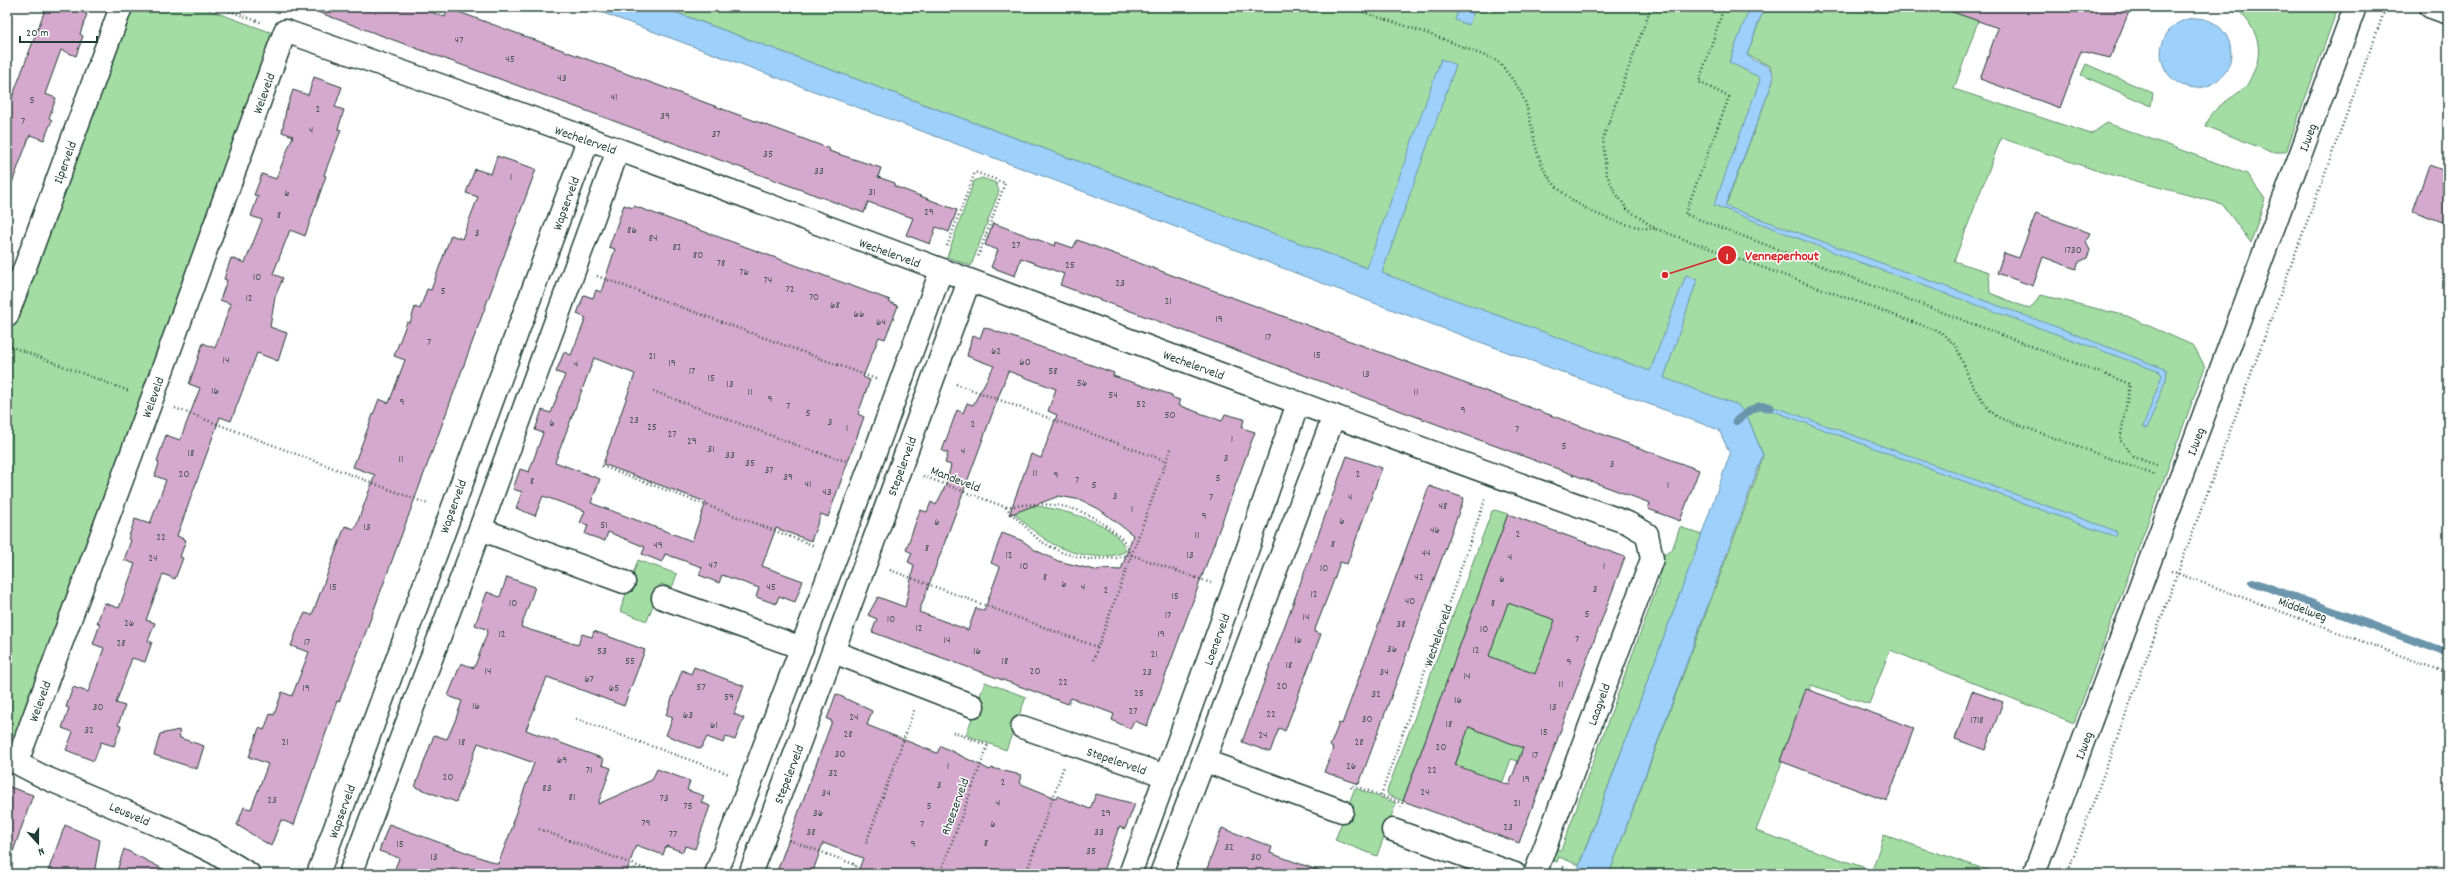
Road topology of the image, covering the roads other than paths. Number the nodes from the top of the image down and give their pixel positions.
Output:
1 (122, 7) edge
2 (2355, 7) edge
3 (2431, 7) edge
4 (2448, 13) edge
5 (285, 32) joint
6 (588, 140) junction
7 (618, 150) junction
8 (943, 261) junction
9 (972, 272) junction
10 (7, 316) edge
11 (1298, 403) junction
12 (1334, 416) junction
13 (480, 530) junction
14 (1647, 534) joint
15 (624, 582) dead end
16 (663, 598) dead end
17 (802, 648) junction
18 (834, 652) junction
19 (973, 706) dead end
20 (1022, 727) dead end
21 (12, 760) edge
22 (1204, 761) junction
23 (1166, 776) junction
24 (1342, 811) road end
25 (1393, 830) road end
26 (249, 874) edge
27 (318, 874) edge
28 (350, 874) edge
29 (716, 874) edge
30 (750, 874) edge
31 (1130, 874) edge
32 (1161, 874) edge
33 (1515, 874) edge
34 (1536, 874) edge
35 (2034, 874) edge

1 - 10 street, Ilperveld
2 - 35 street, IJweg
3 - 4 street
5 - 6 street, Wechelerveld
5 - 21 street, Weleveld
6 - 7 street, Wechelerveld
6 - 27 street, Wapserveld
7 - 8 street, Wechelerveld
7 - 13 street
8 - 9 street, Wechelerveld
8 - 17 street
9 - 11 street, Wechelerveld
9 - 18 street, Stepelerveld
11 - 12 street, Wechelerveld
11 - 23 street, Loenerveld
12 - 14 street, Wechelerveld
12 - 22 street
13 - 15 street
13 - 28 street
14 - 34 street, Laagveld
16 - 17 street
17 - 29 street
18 - 19 street
18 - 30 street, Stepelerveld
20 - 23 street, Stepelerveld
21 - 26 street, Leusveld
22 - 24 street
22 - 32 street
23 - 31 street, Loenerveld
25 - 33 street

